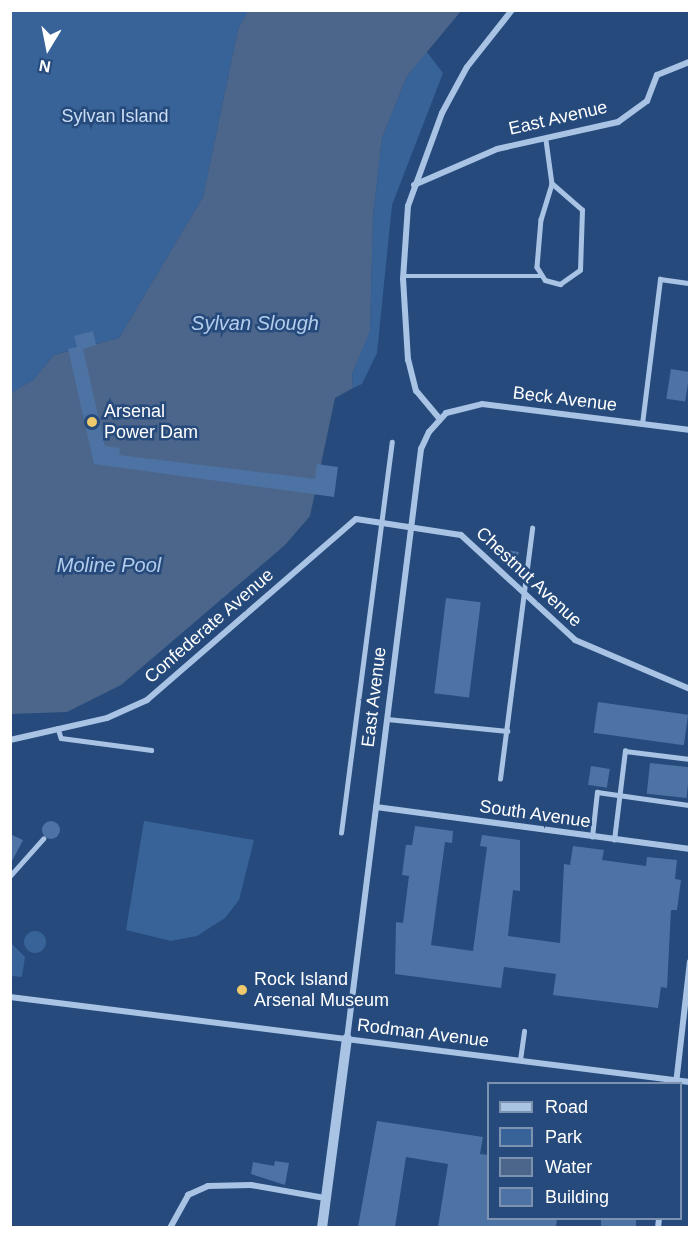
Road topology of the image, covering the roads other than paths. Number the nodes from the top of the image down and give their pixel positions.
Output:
1 (512, 10) edge
2 (690, 62) edge
3 (546, 140) junction
4 (552, 184) junction
5 (414, 185) junction
6 (404, 276) junction
7 (541, 276) junction
8 (690, 283) edge
9 (440, 418) junction
10 (642, 424) junction
11 (690, 430) edge
12 (392, 441) dead end
13 (383, 522) junction
14 (412, 526) junction
15 (532, 528) dead end
16 (524, 593) junction
17 (690, 689) edge
18 (387, 719) junction
19 (58, 728) junction
20 (507, 731) junction
21 (10, 740) edge
22 (151, 750) dead end
23 (690, 759) edge
24 (500, 779) dead end
25 (619, 795) junction
26 (690, 805) edge
27 (376, 807) junction
28 (341, 833) dead end
29 (592, 837) junction
30 (43, 839) dead end
31 (614, 840) junction
32 (690, 849) edge
33 (10, 876) edge
34 (690, 962) edge
35 (10, 997) edge
36 (686, 1017) edge
37 (524, 1031) dead end
38 (347, 1039) junction
39 (520, 1060) junction
40 (676, 1082) edge
41 (690, 1082) edge
42 (326, 1198) junction
43 (170, 1227) edge
44 (322, 1227) edge

1 - 5 street
2 - 3 street, East Avenue
3 - 4 lane
3 - 5 street, East Avenue
4 - 7 lane
4 - 7 lane
5 - 6 street
6 - 7 lane
6 - 9 street
8 - 10 lane
9 - 10 street, Beck Avenue
9 - 14 street, East Avenue
10 - 11 street, Beck Avenue
12 - 13 lane
13 - 14 street, Confederate Avenue
13 - 19 street, Confederate Avenue
13 - 28 lane
14 - 16 street, Chestnut Avenue
14 - 18 street, East Avenue
15 - 16 lane
16 - 17 street, Chestnut Avenue
16 - 20 lane
18 - 20 lane
18 - 27 street, East Avenue
19 - 21 street, Confederate Avenue
19 - 22 lane
20 - 24 lane
23 - 25 lane
25 - 26 lane
25 - 29 lane
25 - 31 lane
27 - 29 street, South Avenue
27 - 38 street, East Avenue
29 - 31 street, South Avenue
30 - 33 lane
31 - 32 street, South Avenue
34 - 36 street
35 - 38 street, Rodman Avenue
36 - 40 street
37 - 39 lane
38 - 39 street, Rodman Avenue
38 - 42 street, East Avenue
39 - 40 street, Rodman Avenue
40 - 41 street, Rodman Avenue
42 - 43 street
42 - 44 street, East Avenue

